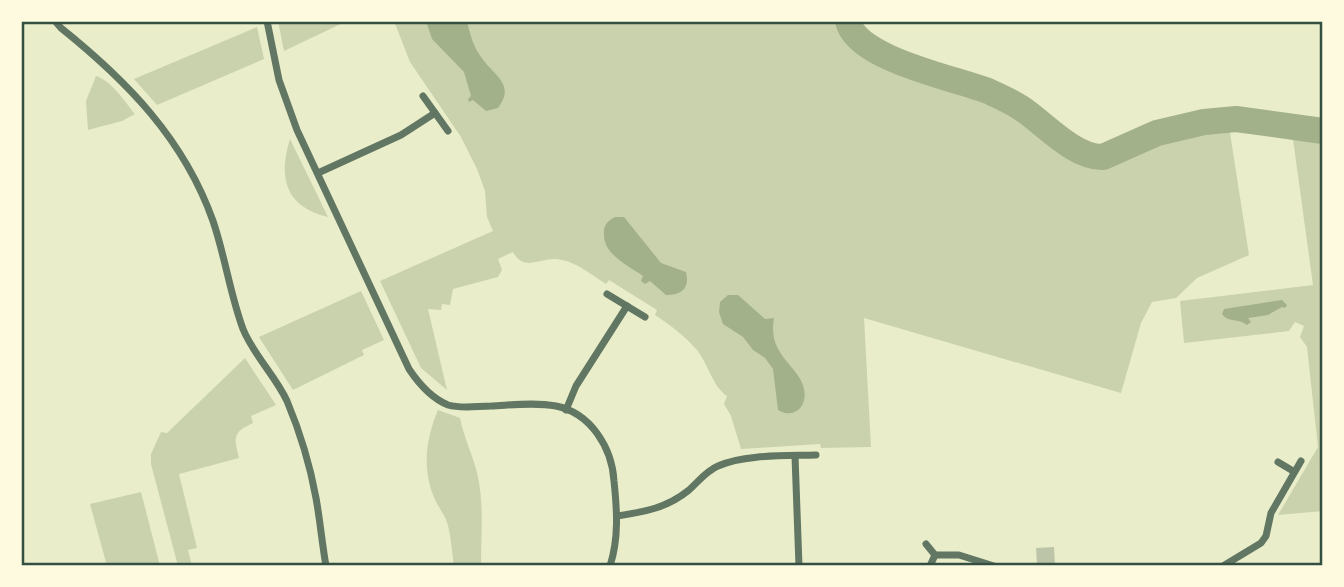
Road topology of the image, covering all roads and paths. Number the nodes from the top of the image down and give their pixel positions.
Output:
1 (55, 21) edge
2 (267, 21) edge
3 (424, 96) dead end
4 (435, 113) junction
5 (448, 131) dead end
6 (318, 173) junction
7 (607, 294) dead end
8 (627, 306) junction
9 (645, 317) dead end
10 (566, 410) junction
11 (816, 455) dead end
12 (795, 456) junction
13 (1278, 461) dead end
14 (1301, 461) dead end
15 (1293, 471) junction
16 (617, 516) junction
17 (926, 544) dead end
18 (935, 555) junction
19 (326, 566) edge
20 (610, 566) edge
21 (799, 566) edge
22 (930, 566) edge
23 (994, 566) edge
24 (1223, 566) edge

1 - 19 street
2 - 6 street
3 - 4 street
4 - 5 street
4 - 6 street
6 - 10 street
7 - 8 street
8 - 9 street
8 - 10 street
10 - 16 street
11 - 12 street
12 - 16 street
12 - 21 street
13 - 15 street
14 - 15 street
15 - 24 street
16 - 20 street
17 - 18 street
18 - 22 street
18 - 23 street

